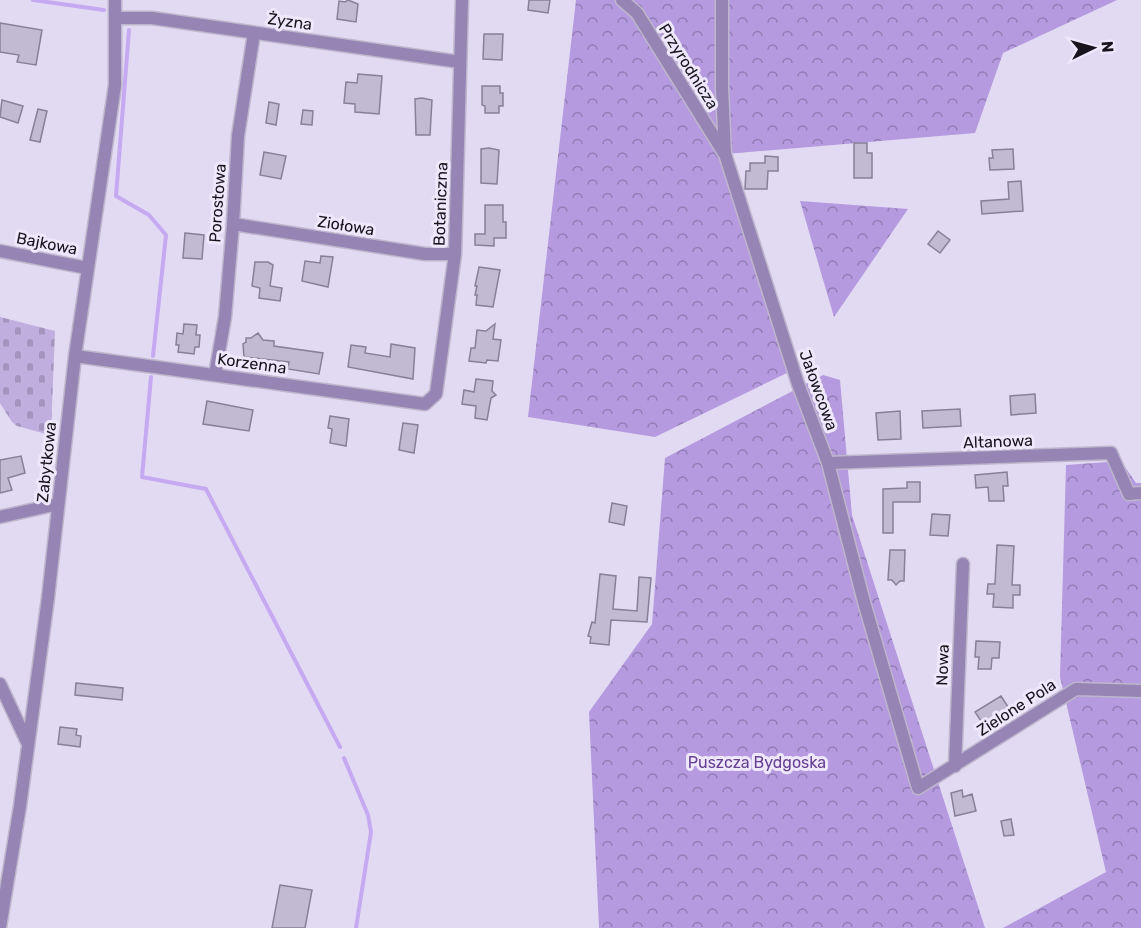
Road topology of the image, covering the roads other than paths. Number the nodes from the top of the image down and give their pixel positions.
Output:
1 (115, 0) edge
2 (462, 0) edge
3 (622, 0) edge
4 (722, 0) edge
5 (116, 18) junction
6 (254, 33) junction
7 (460, 62) junction
8 (725, 154) junction
9 (233, 224) junction
10 (0, 251) edge
11 (455, 254) junction
12 (87, 268) junction
13 (75, 356) junction
14 (215, 375) junction
15 (425, 404) joint
16 (828, 463) junction
17 (1141, 493) edge
18 (58, 504) junction
19 (0, 517) edge
20 (963, 564) dead end
21 (0, 684) edge
22 (1141, 691) edge
23 (28, 743) junction
24 (955, 766) junction
25 (918, 788) joint
26 (0, 927) edge

1 - 5 street, Zabytkowa
2 - 7 street, Botaniczna
3 - 8 street, Przyrodnicza
4 - 8 street, Jałowcowa
5 - 6 street, Żyzna
5 - 12 street, Zabytkowa
6 - 7 street, Żyzna
6 - 9 street, Porostowa
7 - 11 street, Botaniczna
8 - 16 street, Jałowcowa
9 - 11 street, Ziołowa
9 - 14 street, Porostowa
10 - 12 street, Bajkowa
11 - 15 street, Botaniczna
12 - 13 street, Zabytkowa
13 - 14 street, Korzenna
13 - 18 street, Zabytkowa
14 - 15 street, Korzenna
16 - 17 street, Altanowa
16 - 25 street, Jałowcowa
18 - 19 street
18 - 23 street, Zabytkowa
20 - 24 street, Nowa
21 - 23 street
22 - 24 street, Zielone Pola
23 - 26 street, Zabytkowa
24 - 25 street, Zielone Pola

